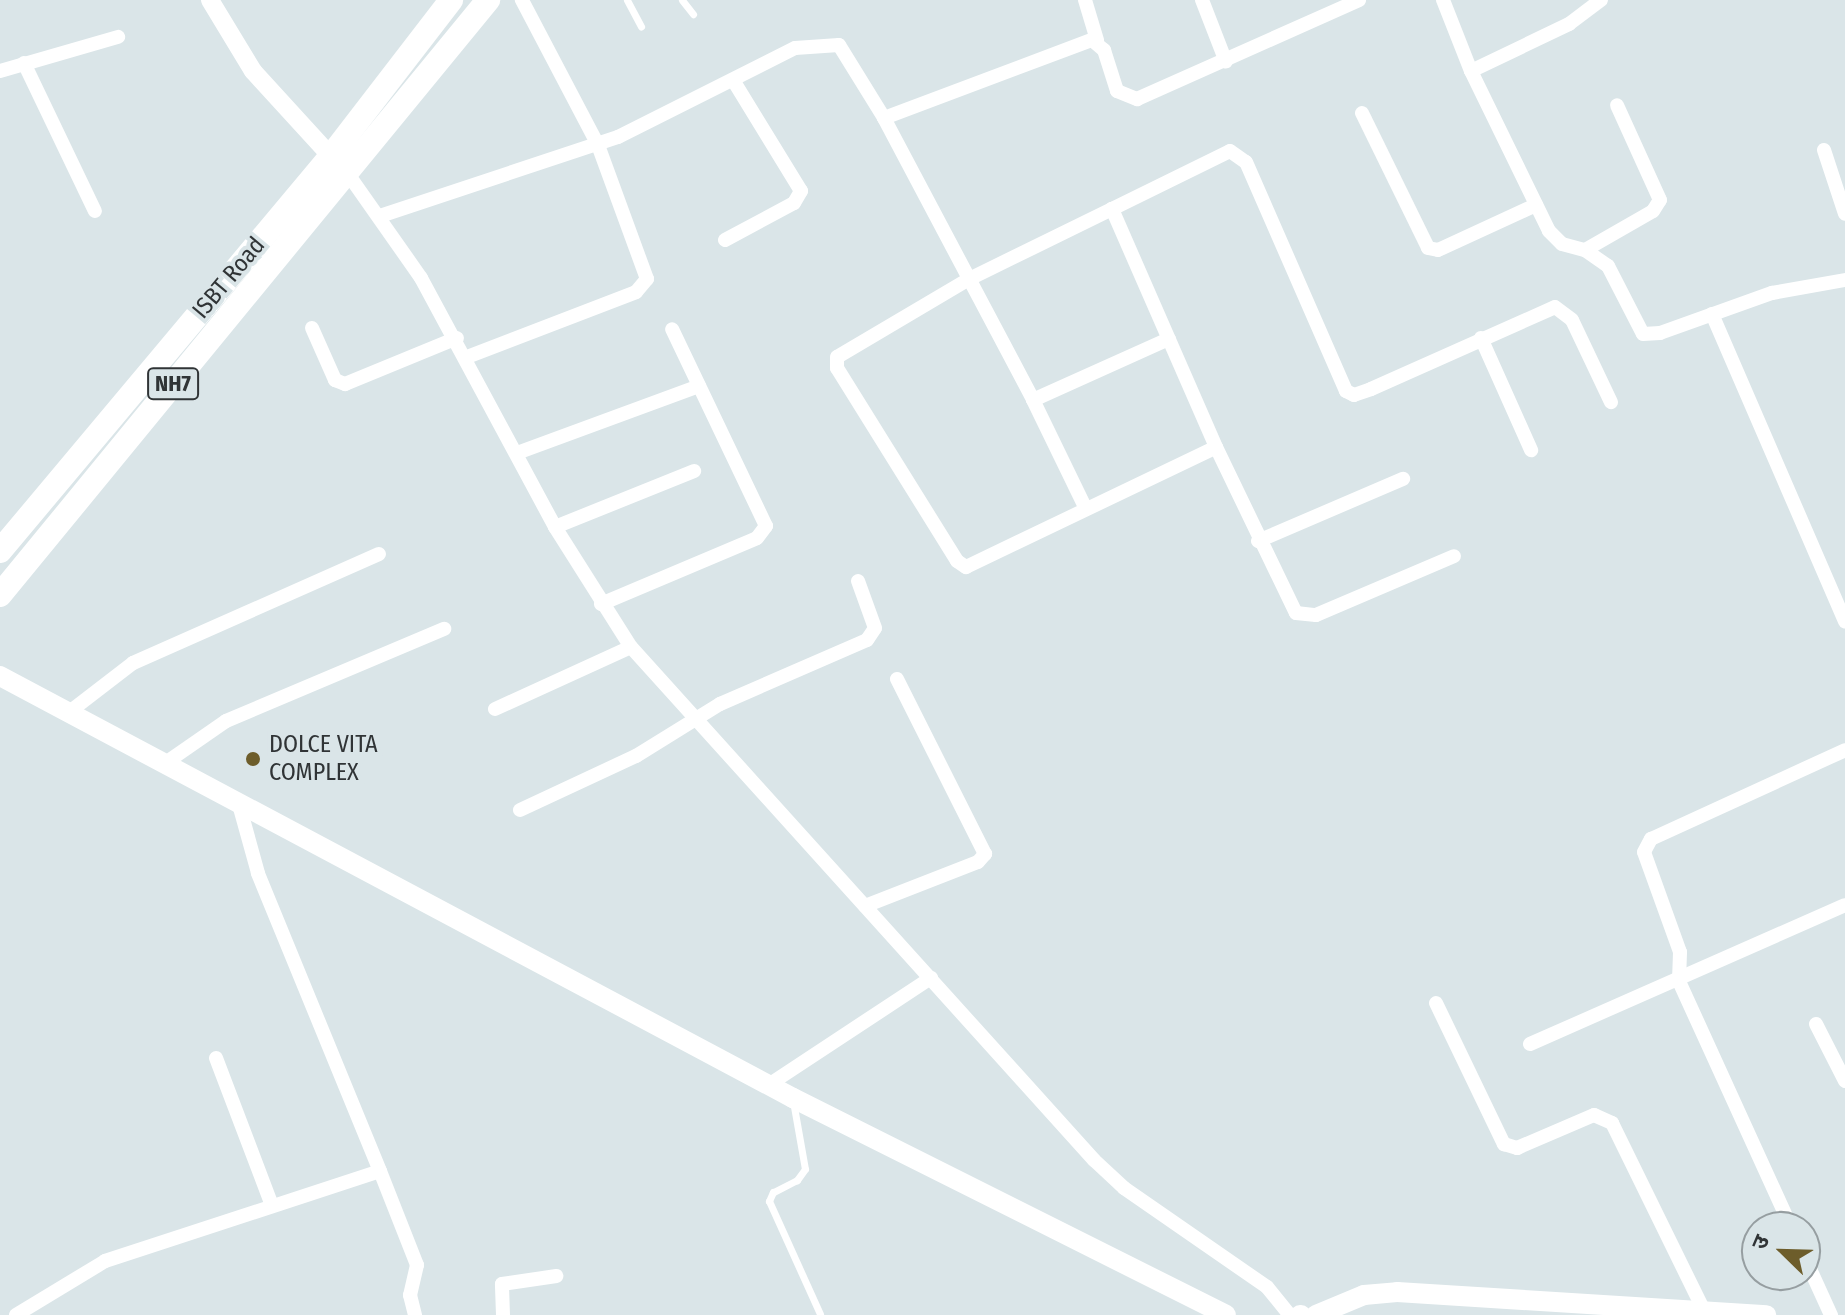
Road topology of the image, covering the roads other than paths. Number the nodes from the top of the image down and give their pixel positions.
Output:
1 (210, 0) edge
2 (451, 0) edge
3 (488, 0) edge
4 (522, 0) edge
5 (627, 0) edge
6 (682, 0) edge
7 (1085, 0) edge
8 (1202, 0) edge
9 (1359, 0) edge
10 (1443, 0) edge
11 (1601, 0) edge
12 (693, 14) dead end
13 (641, 26) dead end
14 (118, 37) dead end
15 (1097, 40) junction
16 (1226, 62) junction
17 (24, 63) junction
18 (0, 71) edge
19 (1471, 71) junction
20 (733, 80) junction
21 (1617, 105) dead end
22 (1362, 113) dead end
23 (884, 118) junction
24 (598, 145) junction
25 (1824, 150) dead end
26 (331, 156) junction
27 (348, 174) junction
28 (1536, 205) junction
29 (1112, 209) junction
30 (95, 211) dead end
31 (1845, 214) edge
32 (380, 216) junction
33 (725, 240) dead end
34 (1585, 250) junction
35 (969, 279) junction
36 (1845, 280) edge
37 (1712, 314) junction
38 (312, 328) dead end
39 (672, 329) dead end
40 (457, 338) junction
41 (1481, 338) junction
42 (1169, 339) junction
43 (467, 357) junction
44 (699, 386) junction
45 (1033, 400) junction
46 (1611, 402) dead end
47 (1216, 447) junction
48 (1531, 450) dead end
49 (517, 453) junction
50 (694, 471) dead end
51 (1403, 479) dead end
52 (1086, 509) junction
53 (555, 527) junction
54 (1258, 541) junction
55 (0, 551) edge
56 (379, 554) dead end
57 (1454, 556) dead end
58 (858, 581) dead end
59 (0, 595) edge
60 (601, 604) junction
61 (1845, 621) edge
62 (444, 629) dead end
63 (631, 647) junction
64 (0, 676) edge
65 (897, 679) dead end
66 (495, 709) dead end
67 (68, 713) junction
68 (694, 718) junction
69 (1845, 750) edge
70 (164, 764) junction
71 (240, 808) junction
72 (520, 810) dead end
73 (1845, 905) edge
74 (865, 906) junction
75 (931, 978) junction
76 (1679, 981) junction
77 (1436, 1003) dead end
78 (1816, 1024) dead end
79 (1530, 1044) dead end
80 (216, 1058) dead end
81 (1845, 1081) edge
82 (770, 1084) junction
83 (793, 1098) junction
84 (380, 1171) junction
85 (271, 1203) junction
86 (1784, 1211) edge
87 (556, 1276) dead end
88 (1820, 1291) edge
89 (1704, 1311) junction
90 (820, 1314) edge
91 (16, 1315) edge
92 (415, 1315) edge
93 (503, 1315) edge
94 (1226, 1315) edge
95 (1290, 1315) edge
96 (1316, 1315) edge
97 (1766, 1315) edge
98 (1831, 1315) edge

1 - 26 street
2 - 26 highway, ISBT Road / NH7
3 - 27 highway
4 - 24 street
5 - 13 lane
6 - 12 lane
7 - 15 street
8 - 16 street
9 - 16 street
10 - 19 street
11 - 19 street
14 - 17 street
15 - 16 street
15 - 23 street
17 - 18 street
17 - 30 street
19 - 28 street
20 - 23 street
20 - 24 street
20 - 33 street
21 - 34 street
22 - 28 street
23 - 35 street
24 - 32 street
24 - 43 street
25 - 31 street
26 - 27 street
26 - 55 highway, ISBT Road / NH7
27 - 32 street
27 - 59 highway, NH7
28 - 34 street
29 - 35 street
29 - 41 street
29 - 42 street
32 - 40 street
34 - 37 street
35 - 45 street
35 - 52 street
36 - 37 street
37 - 61 street
38 - 40 street
39 - 44 street
40 - 43 street
41 - 46 street
41 - 48 street
42 - 45 street
42 - 47 street
43 - 49 street
44 - 49 street
44 - 60 street
45 - 52 street
47 - 52 street
47 - 54 street
49 - 53 street
50 - 53 street
51 - 54 street
53 - 60 street
54 - 57 street
56 - 67 street
58 - 68 street
60 - 63 street
62 - 70 street
63 - 66 street
63 - 68 street
64 - 67 main road
65 - 74 street
67 - 70 main road
68 - 72 street
68 - 74 street
69 - 76 street
70 - 71 main road
71 - 82 main road
71 - 84 street
73 - 76 street
74 - 75 street
75 - 82 street
75 - 95 street
76 - 79 street
76 - 86 street
77 - 89 street
78 - 81 street
80 - 85 street
82 - 83 main road
83 - 90 lane
83 - 94 main road
84 - 85 street
84 - 92 street
85 - 91 street
87 - 93 street
88 - 98 street
89 - 96 main road
89 - 97 main road

